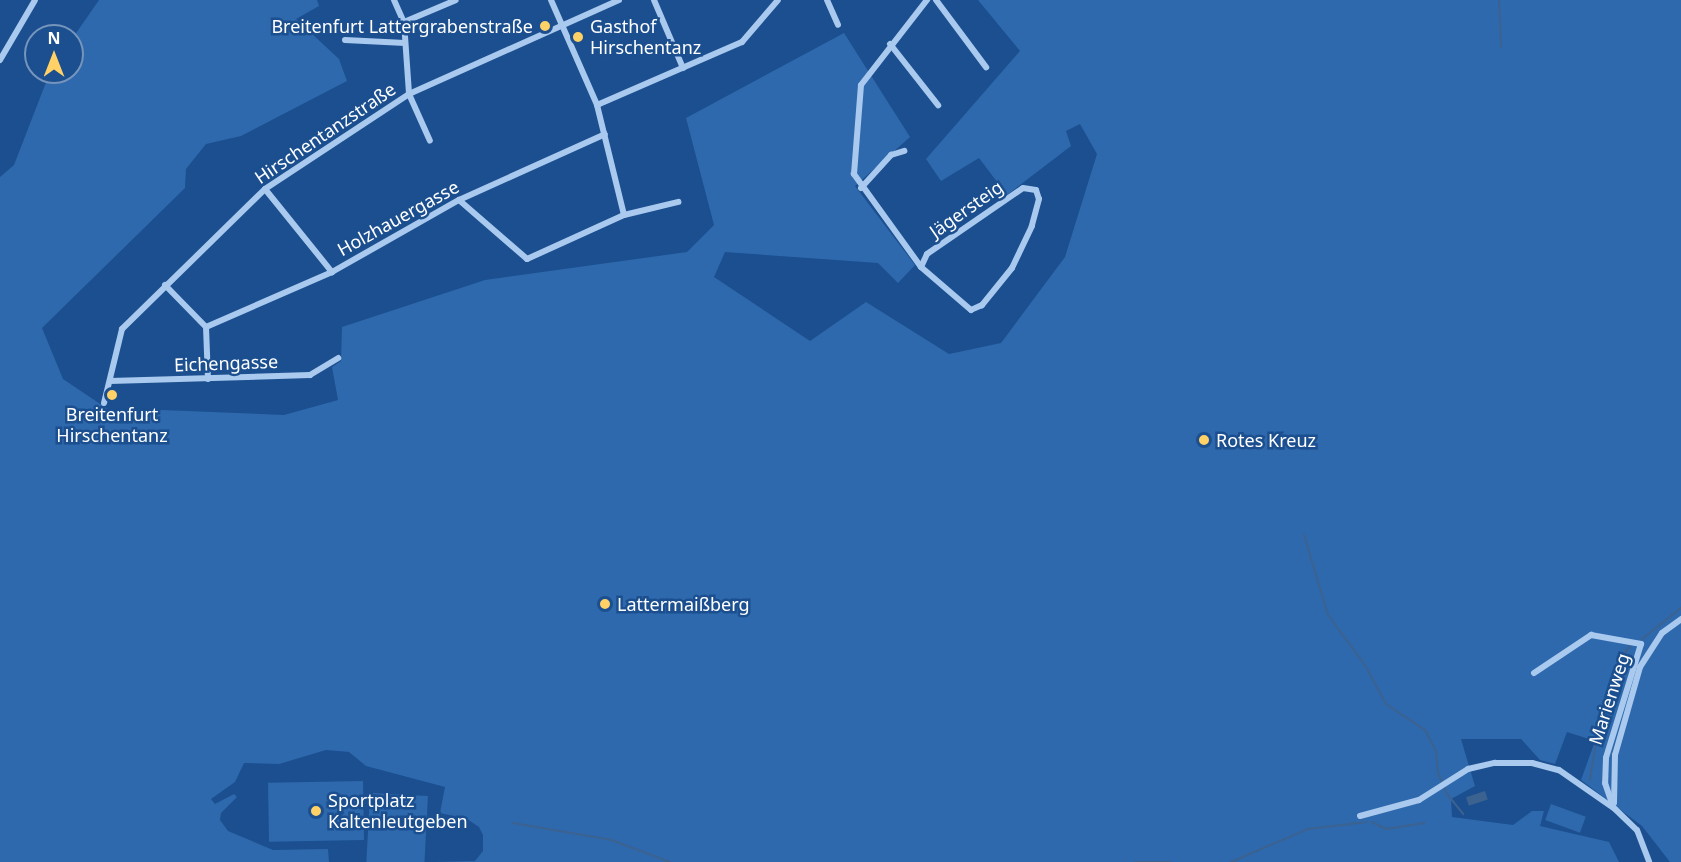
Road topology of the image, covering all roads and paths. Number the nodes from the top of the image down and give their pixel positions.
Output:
1 (35, 0) edge
2 (394, 0) edge
3 (456, 0) edge
4 (551, 0) edge
5 (619, 0) edge
6 (654, 0) edge
7 (778, 0) edge
8 (827, 0) edge
9 (927, 0) edge
10 (936, 0) edge
11 (404, 22) junction
12 (562, 25) junction
13 (838, 25) dead end
14 (345, 40) dead end
15 (405, 43) junction
16 (890, 44) junction
17 (0, 60) edge
18 (986, 67) dead end
19 (683, 68) junction
20 (410, 94) junction
21 (597, 105) junction
22 (938, 105) dead end
23 (605, 134) junction
24 (430, 141) dead end
25 (904, 152) dead end
26 (861, 188) junction
27 (265, 189) junction
28 (459, 200) junction
29 (678, 202) dead end
30 (624, 215) junction
31 (921, 267) junction
32 (332, 272) junction
33 (165, 285) junction
34 (206, 327) junction
35 (338, 358) dead end
36 (208, 379) junction
37 (110, 381) junction
38 (104, 403) dead end
39 (1681, 619) edge
40 (1534, 673) dead end
41 (1615, 809) junction
42 (1360, 816) dead end
43 (1649, 862) edge

1 - 17 street
2 - 11 street
3 - 11 street
4 - 12 street
5 - 12 street, Hirschentanzstraße
6 - 19 street
7 - 19 street
8 - 13 street
9 - 16 street
10 - 18 street
11 - 15 street
12 - 20 street, Hirschentanzstraße
12 - 21 street
14 - 15 street
15 - 20 street
16 - 22 street
16 - 26 street
19 - 21 street
20 - 24 street
20 - 27 street, Hirschentanzstraße
21 - 23 street
23 - 28 street, Holzhauergasse
23 - 30 street
25 - 26 street
26 - 31 street
27 - 32 street
27 - 33 street, Hirschentanzstraße
28 - 30 street
28 - 32 street, Holzhauergasse
29 - 30 street
31 - 31 street, Jägersteig
32 - 34 street, Holzhauergasse
33 - 34 street
33 - 37 street, Hirschentanzstraße
34 - 36 street
35 - 36 street, Eichengasse
36 - 37 street, Eichengasse
37 - 38 street, Hirschentanzstraße
39 - 41 street
40 - 41 street, Marienweg
41 - 42 street
41 - 43 street

